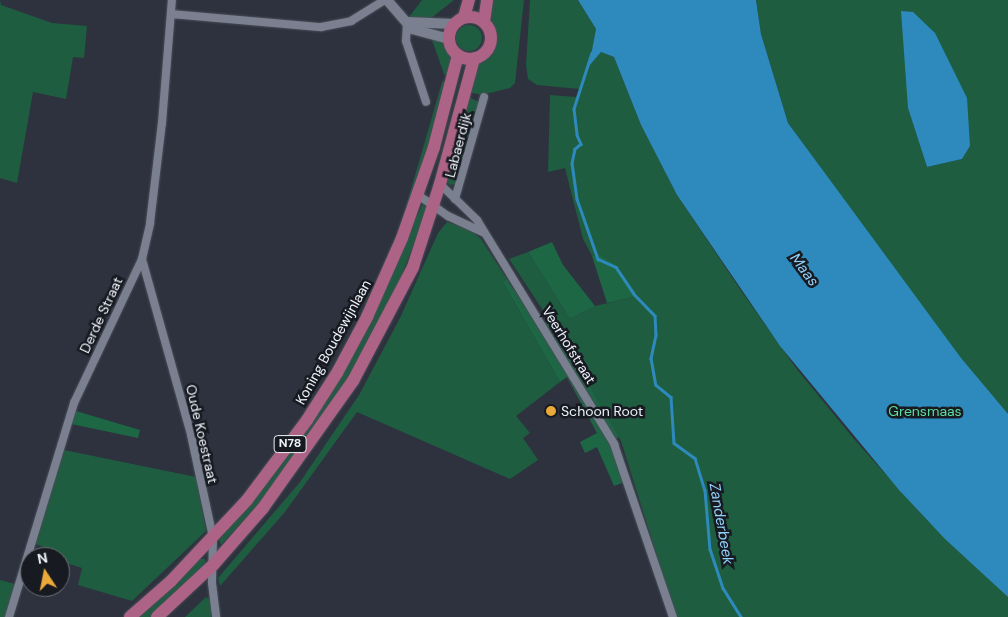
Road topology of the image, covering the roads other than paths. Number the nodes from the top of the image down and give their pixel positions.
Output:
1 (172, 0) edge
2 (385, 0) edge
3 (469, 0) edge
4 (487, 0) edge
5 (172, 14) junction
6 (459, 21) junction
7 (407, 22) junction
8 (484, 22) junction
9 (449, 39) junction
10 (458, 55) junction
11 (474, 59) junction
12 (484, 97) dead end
13 (426, 102) dead end
14 (440, 184) junction
15 (418, 195) junction
16 (455, 199) junction
17 (432, 207) junction
18 (484, 233) junction
19 (142, 259) junction
20 (213, 538) junction
21 (214, 564) junction
22 (9, 617) edge
23 (130, 617) edge
24 (157, 617) edge
25 (216, 617) edge
26 (673, 617) edge

1 - 5 street, Derde Straat
2 - 5 street
2 - 7 street
3 - 6 main road
4 - 8 main road
5 - 19 street, Derde Straat
6 - 7 street
6 - 8 main road
6 - 9 main road
7 - 9 street
7 - 13 street
8 - 11 main road
9 - 10 main road
10 - 11 main road
10 - 15 main road, Koning Boudewijnlaan / N78
11 - 14 main road, N78
12 - 16 street, Labaerdijk
14 - 16 street, Veerhofstraat
14 - 17 main road, N78
15 - 17 street
15 - 20 main road, Koning Boudewijnlaan / N78
16 - 18 street, Veerhofstraat
17 - 18 street
17 - 21 main road, N78
18 - 26 street, Veerhofstraat
19 - 20 street, Oude Koestraat
19 - 22 street, Derde Straat
20 - 21 street, Oude Koestraat
20 - 23 main road, Koning Boudewijnlaan / N78
21 - 24 main road, N78
21 - 25 street, Oude Koestraat

